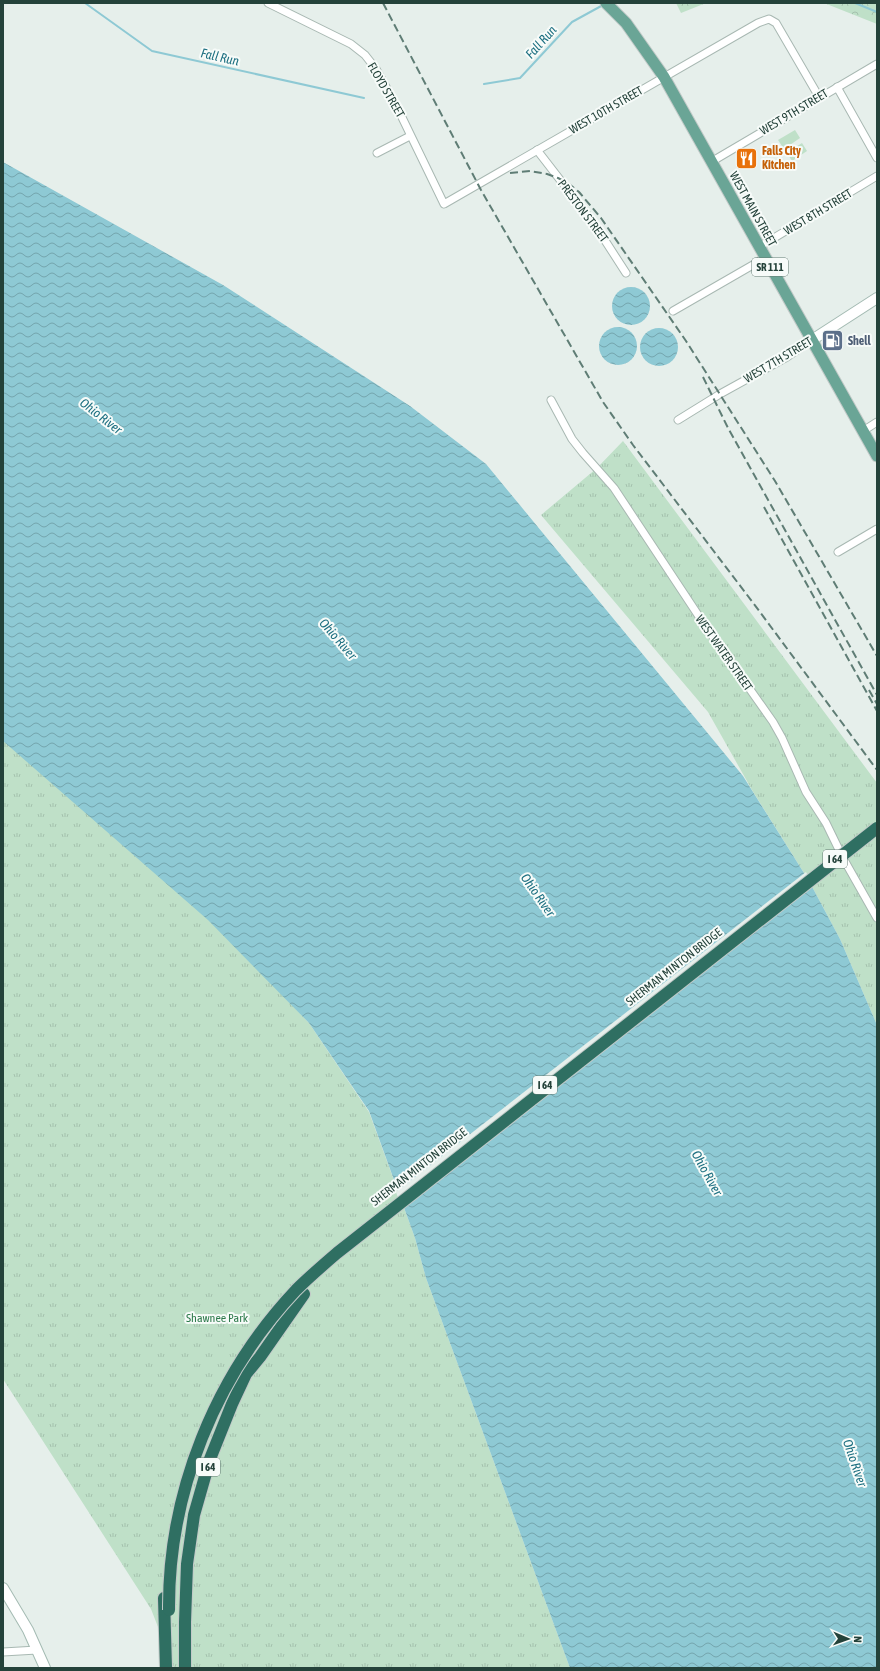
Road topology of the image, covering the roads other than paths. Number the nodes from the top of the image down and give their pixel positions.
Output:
1 (268, 3) edge
2 (606, 3) edge
3 (877, 64) edge
4 (664, 77) junction
5 (837, 87) junction
6 (820, 97) junction
7 (410, 136) junction
8 (536, 150) junction
9 (377, 153) dead end
10 (877, 158) edge
11 (711, 162) junction
12 (877, 176) edge
13 (444, 204) joint
14 (759, 247) junction
15 (766, 258) junction
16 (626, 273) dead end
17 (877, 298) edge
18 (673, 311) dead end
19 (812, 340) junction
20 (551, 400) dead end
21 (678, 420) dead end
22 (877, 422) edge
23 (863, 431) junction
24 (877, 456) edge
25 (877, 529) edge
26 (838, 552) dead end
27 (877, 827) edge
28 (877, 918) edge
29 (3, 1588) edge
30 (166, 1610) junction
31 (37, 1650) junction
32 (3, 1652) edge
33 (185, 1666) edge
34 (45, 1668) edge
35 (166, 1668) edge
36 (170, 1668) edge

1 - 7 street, FLOYD STREET
2 - 4 main road, WEST MAIN STREET / SR 111
3 - 5 street, WEST 9TH STREET
4 - 6 street, WEST 10TH STREET
4 - 8 street, WEST 10TH STREET
4 - 11 main road, WEST MAIN STREET / SR 111
5 - 6 street, WEST 9TH STREET
5 - 10 street
6 - 11 street, WEST 9TH STREET
7 - 9 street
7 - 13 street, FLOYD STREET
8 - 13 street, WEST 10TH STREET
8 - 16 street, PRESTON STREET
11 - 14 main road, WEST MAIN STREET / SR 111
12 - 14 street, WEST 8TH STREET
14 - 15 main road, WEST MAIN STREET / SR 111
15 - 18 street
15 - 19 main road, WEST MAIN STREET / SR 111
17 - 19 street, WEST 7TH STREET
19 - 21 street, WEST 7TH STREET
19 - 23 main road, WEST MAIN STREET / SR 111
20 - 28 street, WEST WATER STREET
22 - 23 street
23 - 24 main road, WEST MAIN STREET / SR 111
25 - 26 street
27 - 30 highway, SHERMAN MINTON BRIDGE / I 64, bridge
27 - 33 highway, SHERMAN MINTON BRIDGE / I 64, bridge
29 - 31 street
30 - 35 highway, I 64
30 - 36 highway
31 - 32 street
31 - 34 street

